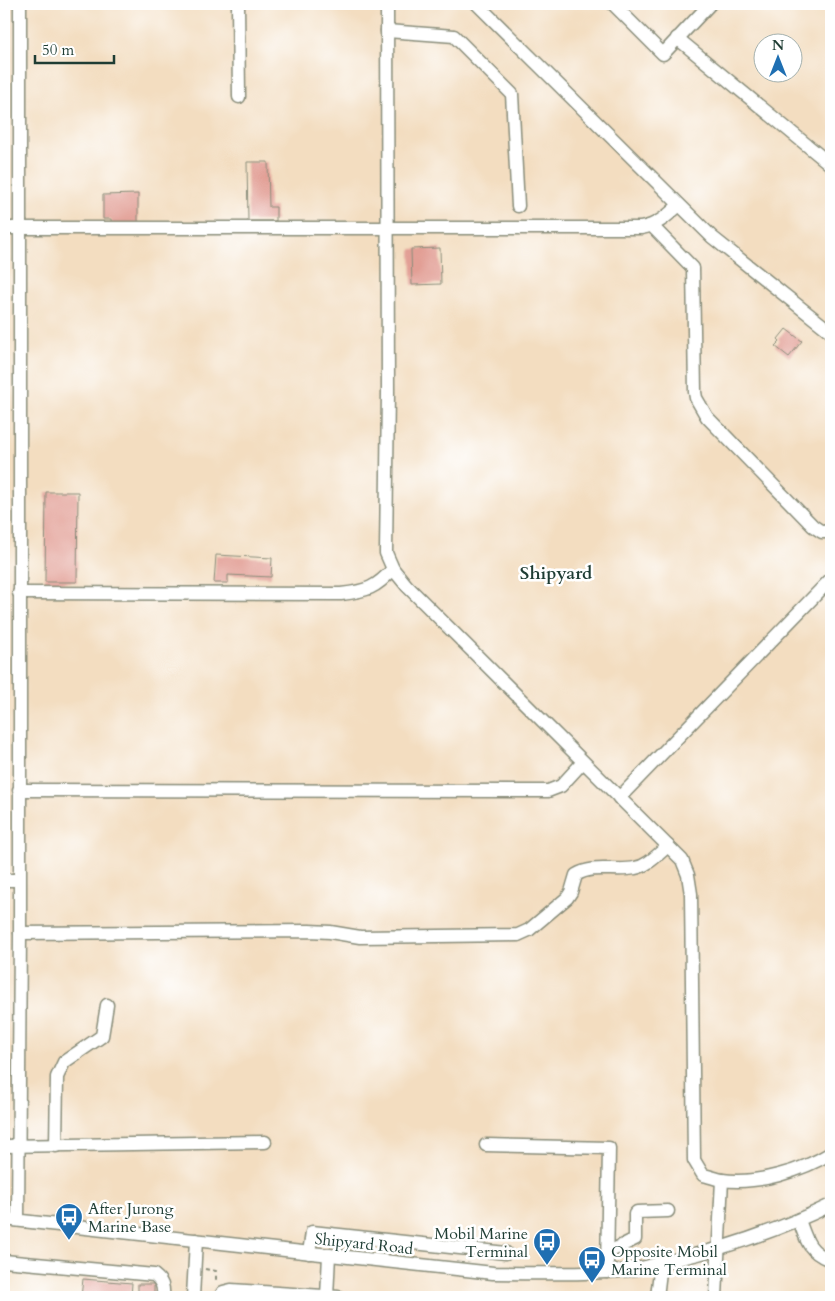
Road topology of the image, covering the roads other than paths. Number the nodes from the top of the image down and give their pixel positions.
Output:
1 (20, 4) edge
2 (238, 4) edge
3 (387, 4) edge
4 (477, 4) edge
5 (613, 4) edge
6 (710, 4) edge
7 (387, 31) junction
8 (677, 38) junction
9 (239, 97) dead end
10 (831, 165) edge
11 (679, 205) junction
12 (518, 206) dead end
13 (652, 226) junction
14 (4, 228) edge
15 (20, 228) junction
16 (386, 229) junction
17 (831, 332) edge
18 (831, 532) edge
19 (393, 569) junction
20 (831, 580) edge
21 (19, 593) junction
22 (583, 762) junction
23 (19, 790) junction
24 (619, 798) junction
25 (668, 846) junction
26 (4, 880) edge
27 (19, 880) junction
28 (20, 933) junction
29 (106, 1005) dead end
30 (265, 1142) dead end
31 (486, 1145) dead end
32 (4, 1146) edge
33 (18, 1146) junction
34 (56, 1146) junction
35 (831, 1153) edge
36 (722, 1180) junction
37 (831, 1204) edge
38 (668, 1211) dead end
39 (4, 1219) edge
40 (18, 1220) junction
41 (799, 1220) junction
42 (196, 1240) junction
43 (719, 1249) junction
44 (309, 1253) junction
45 (506, 1253) dead end
46 (607, 1253) junction
47 (330, 1255) junction
48 (831, 1258) edge
49 (4, 1261) edge
50 (661, 1263) junction
51 (607, 1272) junction
52 (164, 1297) edge
53 (193, 1297) edge
54 (220, 1297) edge
55 (331, 1297) edge
56 (657, 1297) edge
57 (716, 1297) edge

1 - 15 street
2 - 9 street
3 - 7 street
4 - 11 street
5 - 8 street
6 - 8 street
7 - 12 street
7 - 16 street
8 - 10 street
11 - 13 street
11 - 17 street
13 - 16 street
13 - 18 street
14 - 15 street
15 - 16 street
15 - 21 street
16 - 19 street
19 - 21 street
19 - 22 street
20 - 24 street
21 - 23 street
22 - 23 street
22 - 24 street
23 - 27 street
24 - 25 street
25 - 28 street
25 - 36 street
26 - 27 street
27 - 28 street
28 - 33 street
29 - 34 street
30 - 34 street
31 - 46 street
32 - 33 street
33 - 34 street
33 - 40 street
35 - 36 street
36 - 43 street
37 - 41 street, Shipyard Road
38 - 46 street
39 - 40 street, Shipyard Road
40 - 42 street, Shipyard Road
41 - 43 street, Shipyard Road
41 - 48 street
42 - 44 street, Shipyard Road
42 - 53 street
43 - 50 street, Shipyard Road
43 - 57 street
44 - 45 street
44 - 47 street, Shipyard Road
46 - 51 street
47 - 51 street, Shipyard Road
47 - 55 street
49 - 52 street
50 - 51 street, Shipyard Road
50 - 56 street
54 - 55 street

